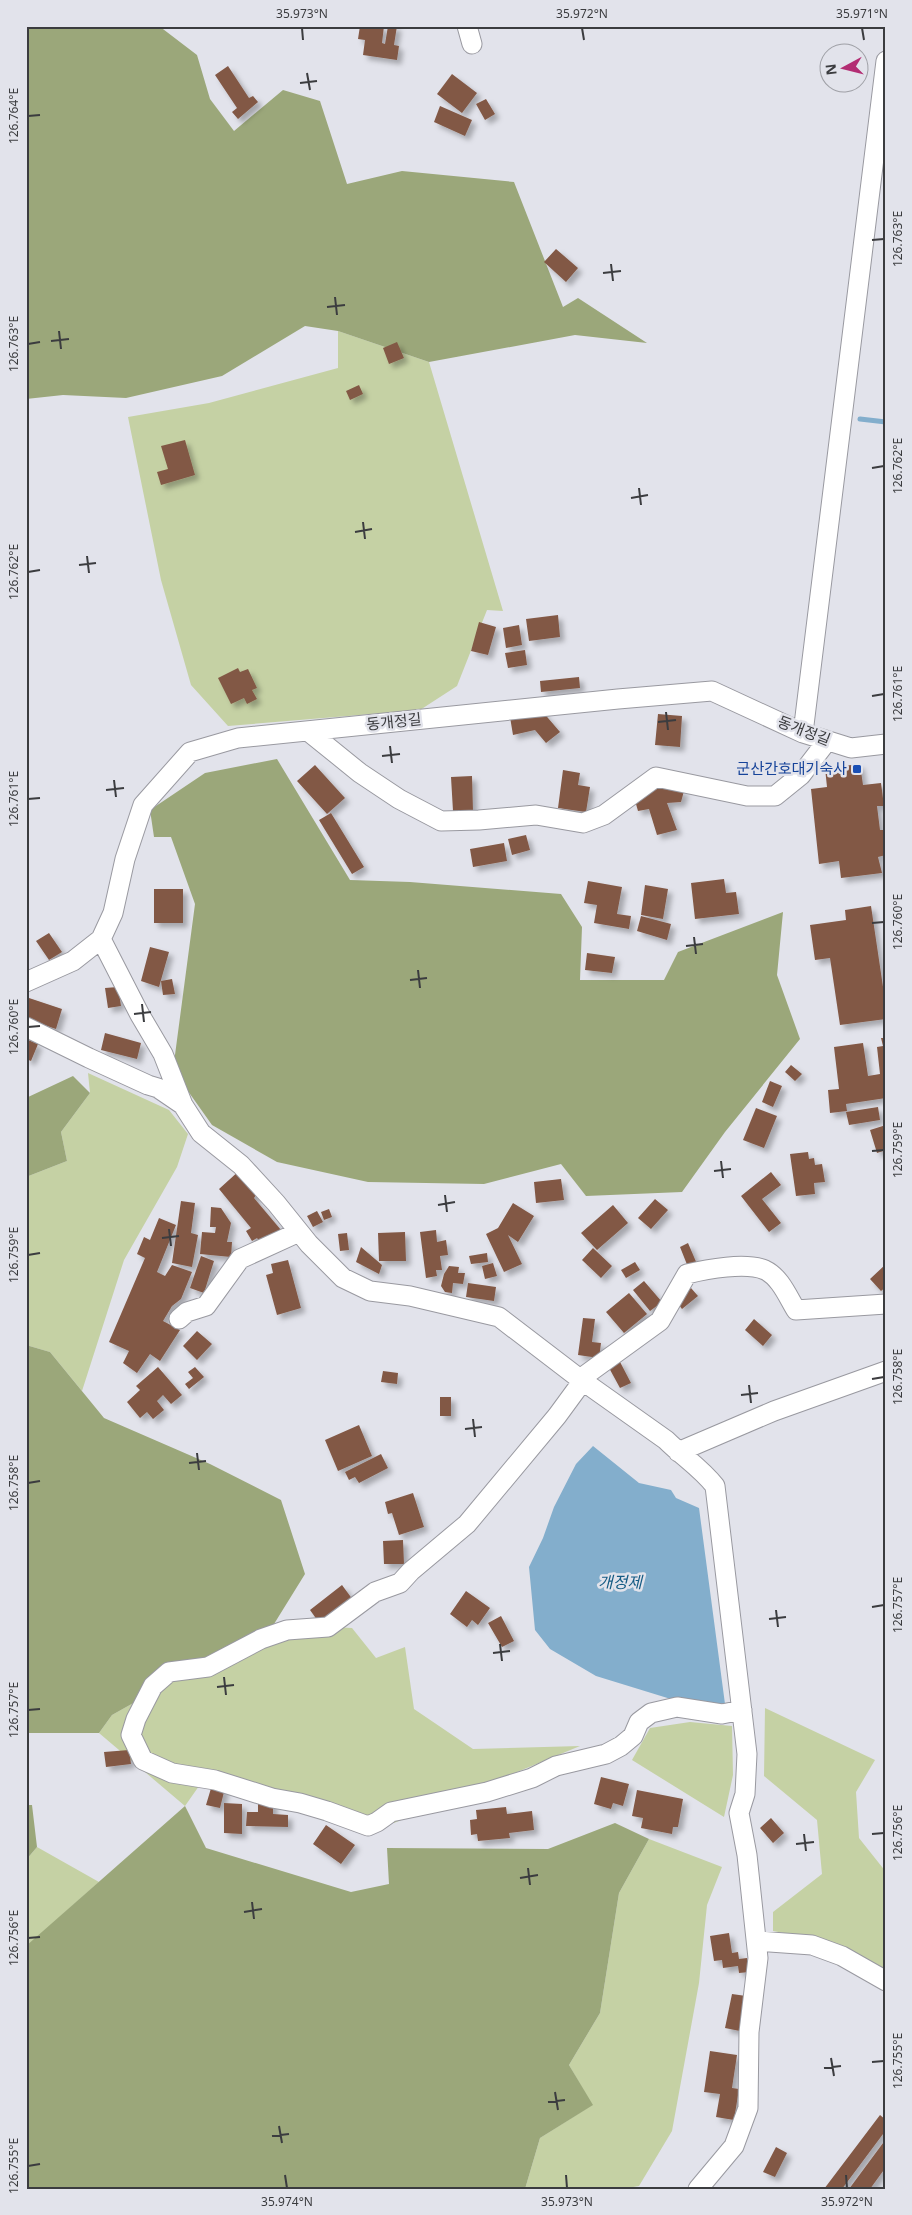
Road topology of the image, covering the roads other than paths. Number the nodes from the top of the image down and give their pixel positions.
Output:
1 (467, 26) edge
2 (472, 44) dead end
3 (886, 61) edge
4 (308, 731) junction
5 (803, 733) junction
6 (827, 741) junction
7 (886, 744) edge
8 (101, 939) junction
9 (26, 982) edge
10 (26, 1027) edge
11 (183, 1105) junction
12 (299, 1232) junction
13 (886, 1304) edge
14 (179, 1319) dead end
15 (886, 1371) edge
16 (580, 1379) junction
17 (678, 1452) junction
18 (742, 1710) junction
19 (757, 1941) junction
20 (886, 1982) edge
21 (698, 2189) edge

1 - 2 street
3 - 5 street
4 - 5 street, 동개정길
4 - 6 street
4 - 8 street, 동개정길
5 - 6 street, 동개정길
6 - 7 street, 동개정길
8 - 9 street, 동개정길
8 - 11 street
10 - 11 street
11 - 12 street
12 - 14 street
12 - 16 street
13 - 16 street
15 - 17 street
16 - 17 street
16 - 18 street
17 - 18 street
18 - 19 street
19 - 20 street
19 - 21 street

